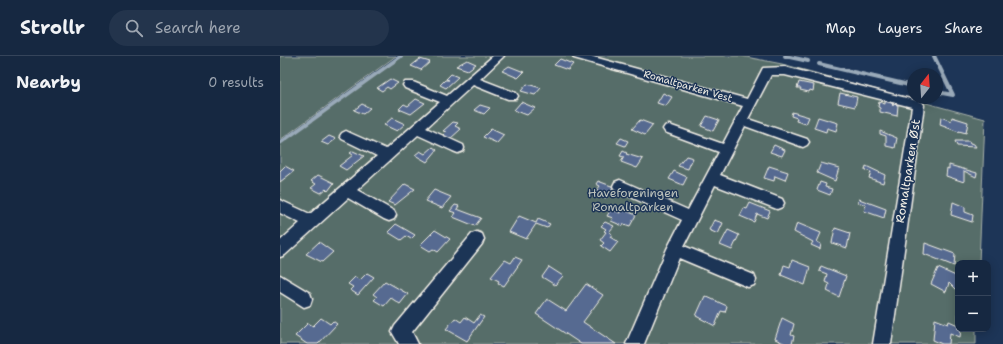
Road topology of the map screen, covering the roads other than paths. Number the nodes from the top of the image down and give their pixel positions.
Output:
1 (498, 56) edge
2 (578, 56) edge
3 (472, 80) junction
4 (409, 85) dead end
5 (512, 96) dead end
6 (448, 101) junction
7 (751, 104) junction
8 (742, 121) junction
9 (416, 129) junction
10 (669, 129) dead end
11 (346, 136) dead end
12 (803, 142) dead end
13 (458, 148) dead end
14 (727, 150) junction
15 (387, 155) junction
16 (712, 178) junction
17 (620, 186) dead end
18 (346, 191) junction
19 (778, 203) dead end
20 (280, 206) edge
21 (389, 215) dead end
22 (692, 218) junction
23 (311, 222) junction
24 (477, 239) dead end
25 (675, 249) junction
26 (280, 250) edge
27 (748, 280) dead end
28 (280, 283) edge
29 (304, 299) dead end
30 (639, 343) edge
31 (409, 344) edge
32 (882, 344) edge

1 - 3 lane
2 - 7 lane, Romaltparken Vest
3 - 5 lane
3 - 6 lane
4 - 6 lane
6 - 9 lane
7 - 8 lane
7 - 32 lane, Romaltparken Øst
8 - 12 lane
8 - 14 lane
9 - 13 lane
9 - 15 lane
10 - 14 lane
11 - 15 lane
14 - 16 lane
15 - 18 lane
16 - 19 lane
16 - 22 lane
17 - 22 lane
18 - 21 lane
18 - 23 lane
20 - 23 lane
22 - 25 lane
23 - 26 lane
24 - 31 lane
25 - 27 lane
25 - 30 lane
28 - 29 lane

